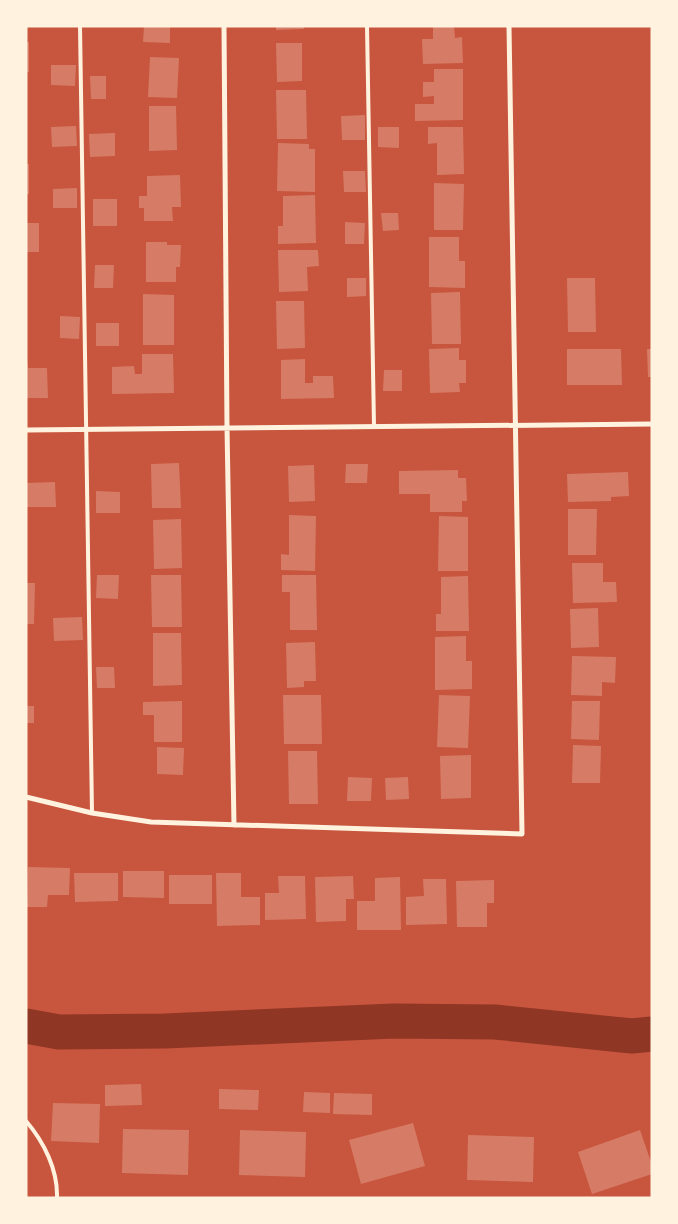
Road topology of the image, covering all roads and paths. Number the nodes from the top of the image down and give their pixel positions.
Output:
1 (80, 26) edge
2 (224, 26) edge
3 (367, 26) edge
4 (509, 26) edge
5 (514, 424) junction
6 (652, 424) edge
7 (374, 426) junction
8 (227, 428) junction
9 (85, 429) junction
10 (26, 430) edge
11 (26, 797) edge
12 (92, 813) junction
13 (234, 825) junction
14 (26, 1121) edge
15 (56, 1198) edge

1 - 9 lane
2 - 8 street
3 - 7 lane
4 - 5 street
5 - 6 street
5 - 7 street
5 - 13 street
7 - 8 street
8 - 9 street
8 - 13 street
9 - 10 street
9 - 12 lane
11 - 12 street
12 - 13 street
14 - 15 lane

